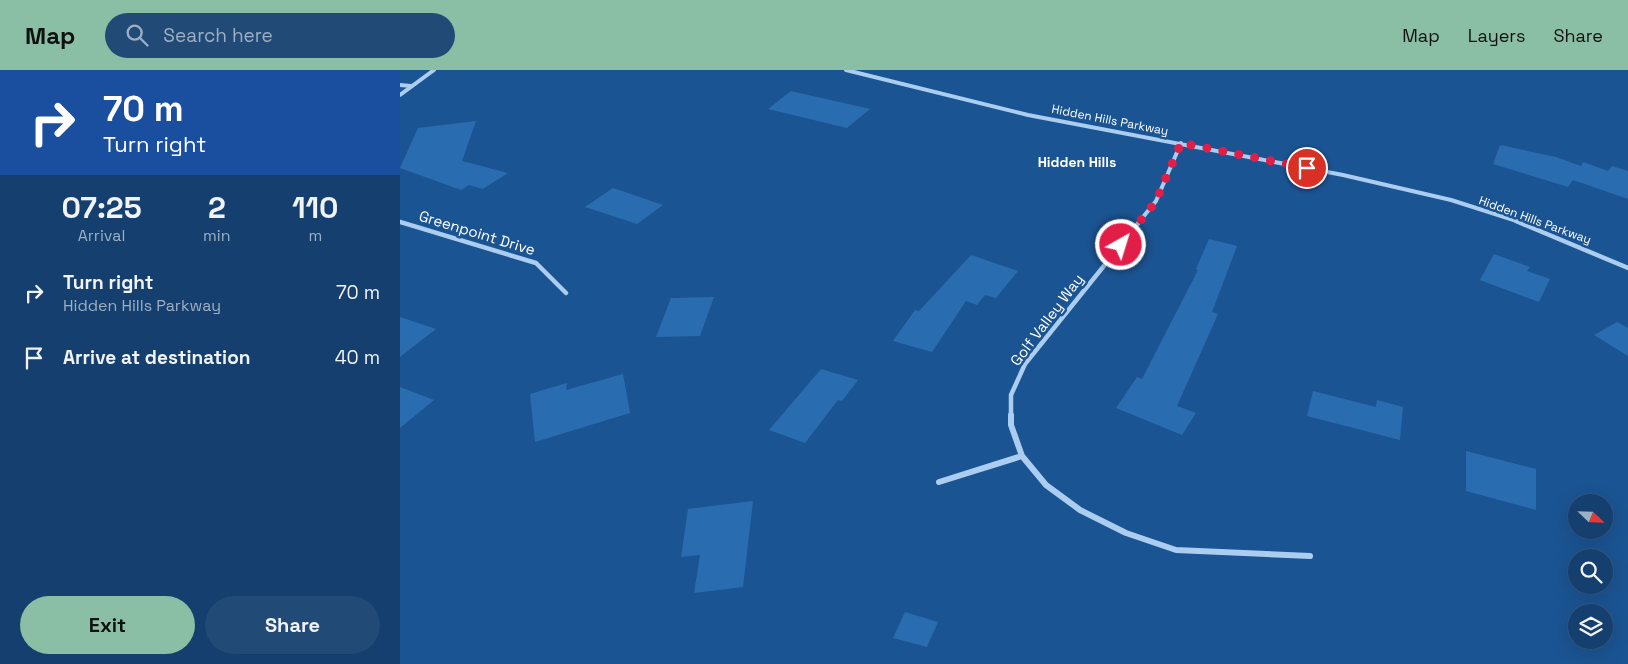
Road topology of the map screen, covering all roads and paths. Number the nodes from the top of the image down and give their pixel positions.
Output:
1 (434, 70) edge
2 (846, 70) edge
3 (400, 85) edge
4 (412, 86) junction
5 (400, 94) edge
6 (1181, 143) junction
7 (400, 222) edge
8 (1628, 268) edge
9 (566, 293) dead end
10 (1022, 456) junction
11 (939, 482) dead end
12 (1310, 556) dead end

1 - 4 street
2 - 6 street, Hidden Hills Parkway
3 - 4 street
4 - 5 street
6 - 8 street, Hidden Hills Parkway
6 - 10 street, Golf Valley Way
7 - 9 street, Greenpoint Drive
10 - 11 street
10 - 12 street, Golf Valley Way

